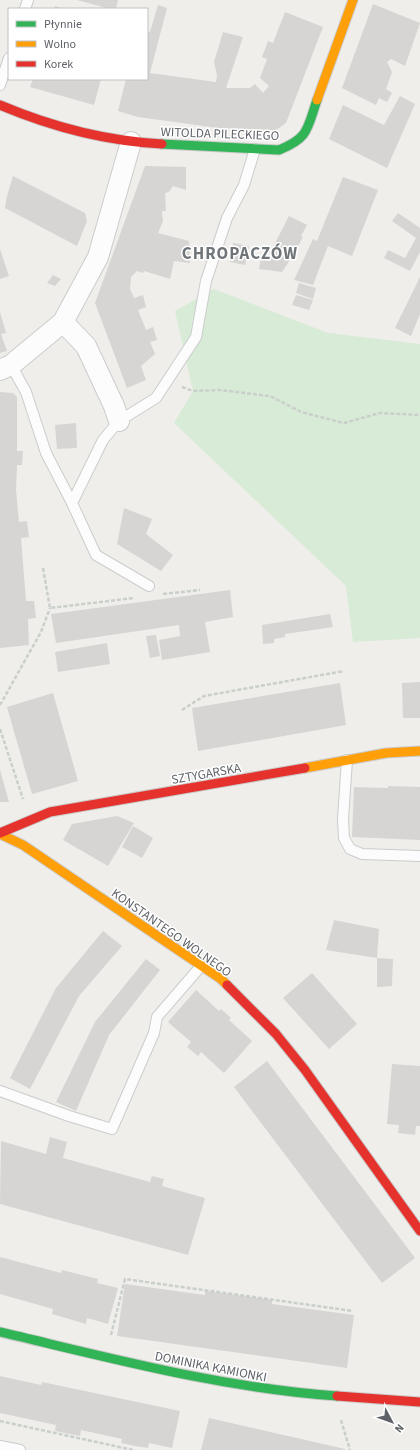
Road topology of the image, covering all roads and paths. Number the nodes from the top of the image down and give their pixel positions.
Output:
1 (353, 0) edge
2 (8, 61) edge
3 (0, 85) edge
4 (0, 105) edge
5 (131, 142) junction
6 (255, 149) junction
7 (63, 322) junction
8 (5, 368) edge
9 (166, 381) junction
10 (420, 415) edge
11 (119, 421) junction
12 (72, 503) junction
13 (43, 568) dead end
14 (149, 586) dead end
15 (200, 590) dead end
16 (161, 594) dead end
17 (137, 597) dead end
18 (50, 608) junction
19 (344, 671) dead end
20 (0, 705) edge
21 (182, 710) dead end
22 (0, 729) edge
23 (420, 751) edge
24 (347, 760) junction
25 (23, 801) dead end
26 (0, 834) edge
27 (420, 856) edge
28 (201, 966) junction
29 (0, 1091) edge
30 (420, 1231) edge
31 (353, 1311) dead end
32 (0, 1332) edge
33 (110, 1337) dead end
34 (420, 1402) edge
35 (340, 1415) dead end
36 (0, 1420) edge
37 (0, 1446) edge
38 (20, 1450) edge
39 (133, 1450) edge
40 (350, 1450) edge

1 - 6 street, WITOLDA PILECKIEGO
2 - 3 lane
4 - 5 street, WITOLDA PILECKIEGO
5 - 6 street, WITOLDA PILECKIEGO
5 - 7 street
6 - 9 lane
7 - 8 street
7 - 11 street
8 - 12 lane
9 - 10 path
9 - 11 lane
11 - 12 lane
12 - 14 lane
13 - 18 path
15 - 16 path
17 - 18 path
18 - 20 path
19 - 21 path
22 - 25 path
23 - 24 street, SZTYGARSKA
24 - 26 street, SZTYGARSKA
24 - 27 lane
26 - 28 street, KONSTANTEGO WOLNEGO
28 - 29 lane
28 - 30 street, KONSTANTEGO WOLNEGO
31 - 33 path
32 - 34 street, DOMINIKA KAMIONKI
35 - 40 path
36 - 39 path
37 - 38 lane

